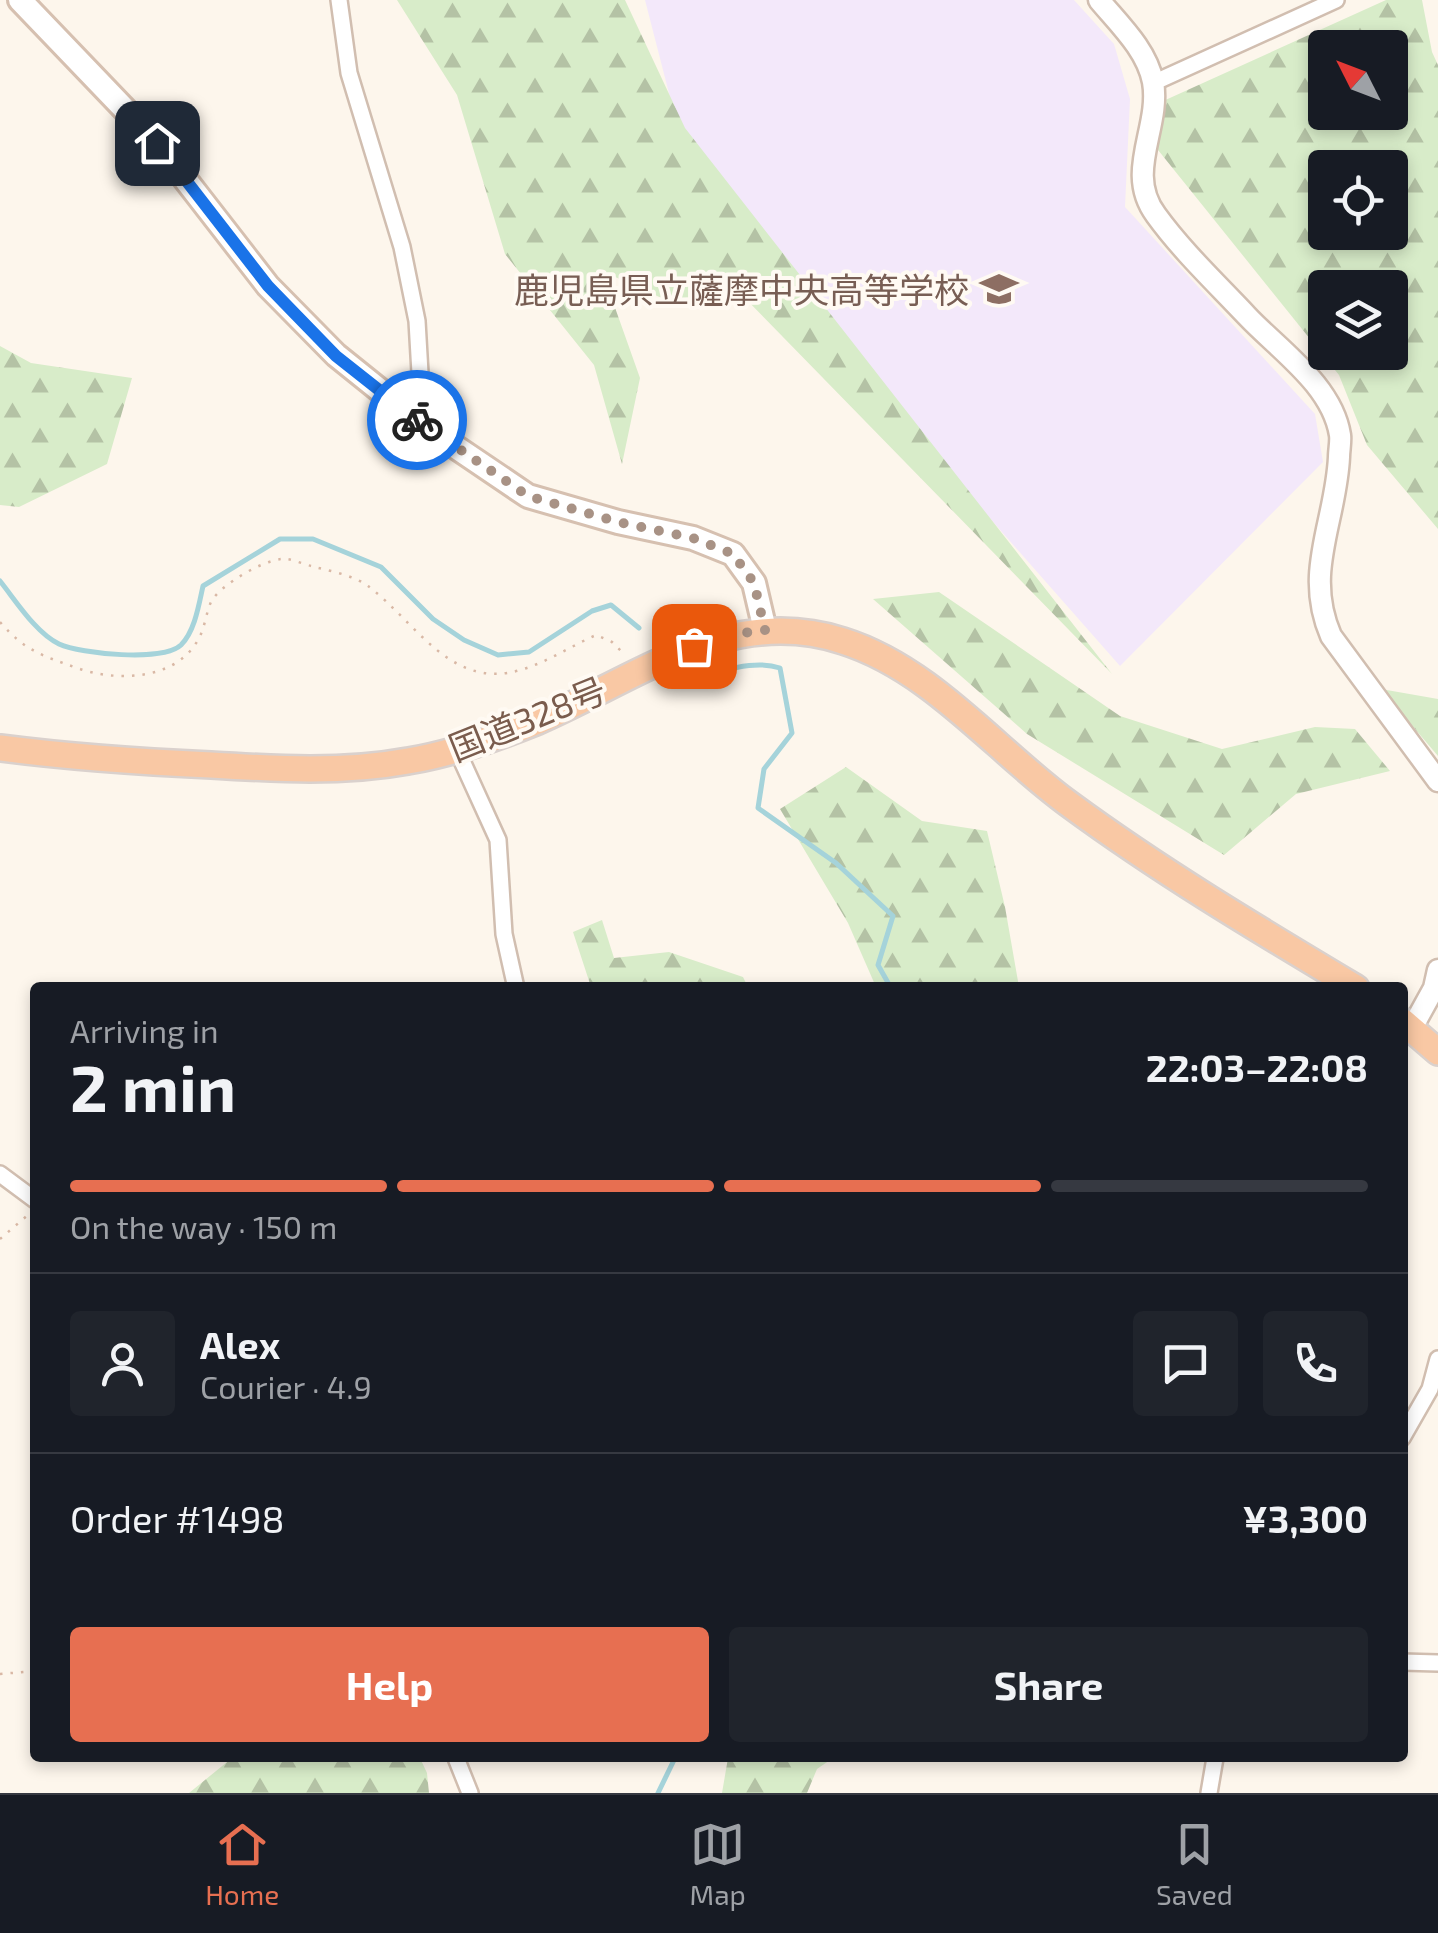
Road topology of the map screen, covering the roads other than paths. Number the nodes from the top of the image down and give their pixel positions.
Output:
1 (20, 0) edge
2 (339, 0) edge
3 (1100, 0) edge
4 (1336, 0) edge
5 (1153, 83) junction
6 (423, 424) junction
7 (765, 630) junction
8 (0, 748) edge
9 (458, 750) junction
10 (1438, 781) edge
11 (1438, 970) edge
12 (515, 982) edge
13 (1346, 982) edge
14 (1408, 1024) edge
15 (1408, 1026) edge
16 (1438, 1052) edge
17 (0, 1174) edge
18 (30, 1196) edge
19 (1438, 1360) edge
20 (1434, 1391) edge
21 (1408, 1429) edge
22 (1408, 1662) edge
23 (1438, 1663) edge
24 (458, 1762) edge
25 (1214, 1762) edge
26 (470, 1793) edge
27 (1210, 1793) edge

1 - 6 main road
2 - 6 street
3 - 5 street
4 - 5 street
5 - 10 street
6 - 7 main road
7 - 9 highway, 国道328号
7 - 13 highway, 国道328号
8 - 9 highway, 国道328号
9 - 12 street
11 - 14 street
15 - 16 highway
17 - 18 street
19 - 20 street
20 - 21 street
22 - 23 street
24 - 26 street
25 - 27 street

